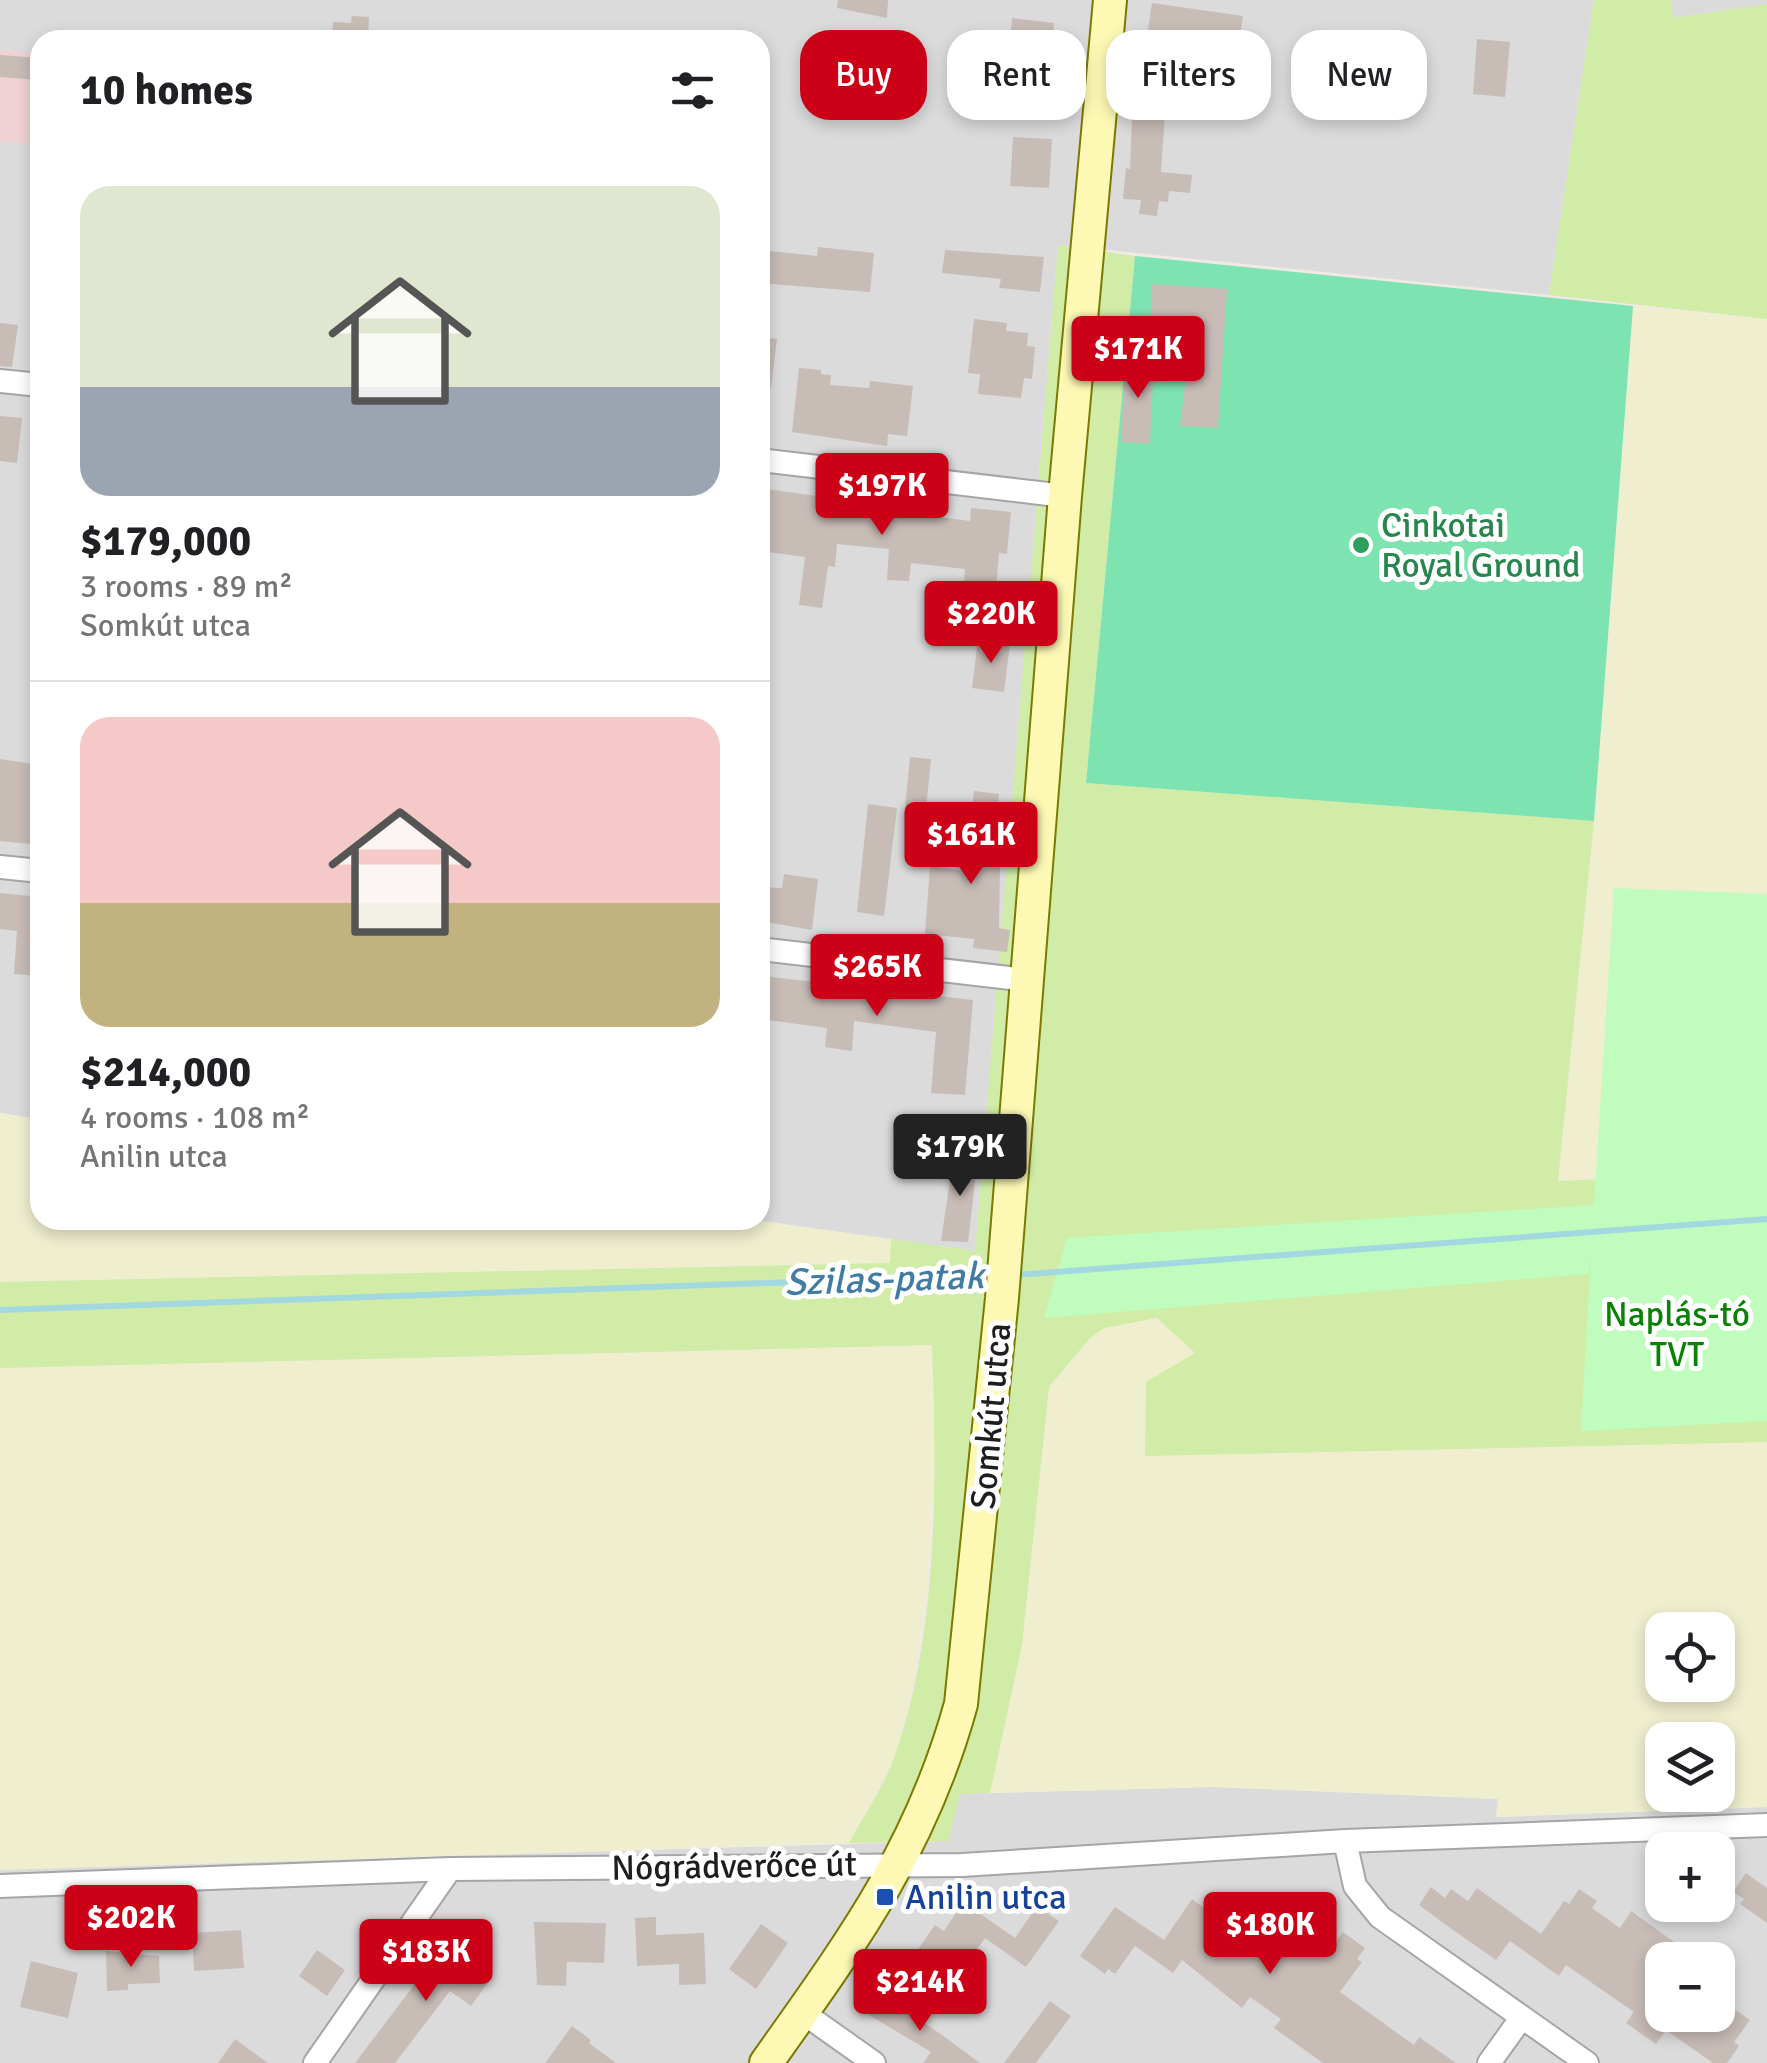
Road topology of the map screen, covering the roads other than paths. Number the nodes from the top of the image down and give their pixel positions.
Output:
1 (1110, 0) edge
2 (0, 381) edge
3 (30, 384) edge
4 (770, 461) edge
5 (1064, 496) junction
6 (0, 867) edge
7 (30, 870) edge
8 (770, 950) edge
9 (1027, 980) junction
10 (1767, 1825) edge
11 (1345, 1841) junction
12 (900, 1864) junction
13 (450, 1869) junction
14 (7, 1885) edge
15 (0, 1905) edge
16 (802, 2012) junction
17 (1522, 2016) junction
18 (316, 2063) edge
19 (766, 2063) edge
20 (874, 2063) edge
21 (1489, 2063) edge
22 (1587, 2063) edge

1 - 5 street, Somkút utca
2 - 3 street
4 - 5 street
5 - 9 street, Somkút utca
6 - 7 street
8 - 9 street
9 - 12 street, Somkút utca
10 - 11 street, Nógrádverőce út
11 - 12 street, Nógrádverőce út
11 - 17 street
12 - 13 street, Nógrádverőce út
12 - 16 street, Somkút utca
13 - 14 street, Nógrádverőce út
13 - 18 street
14 - 15 street
16 - 19 street, Somkút utca
16 - 20 street
17 - 21 street
17 - 22 street

